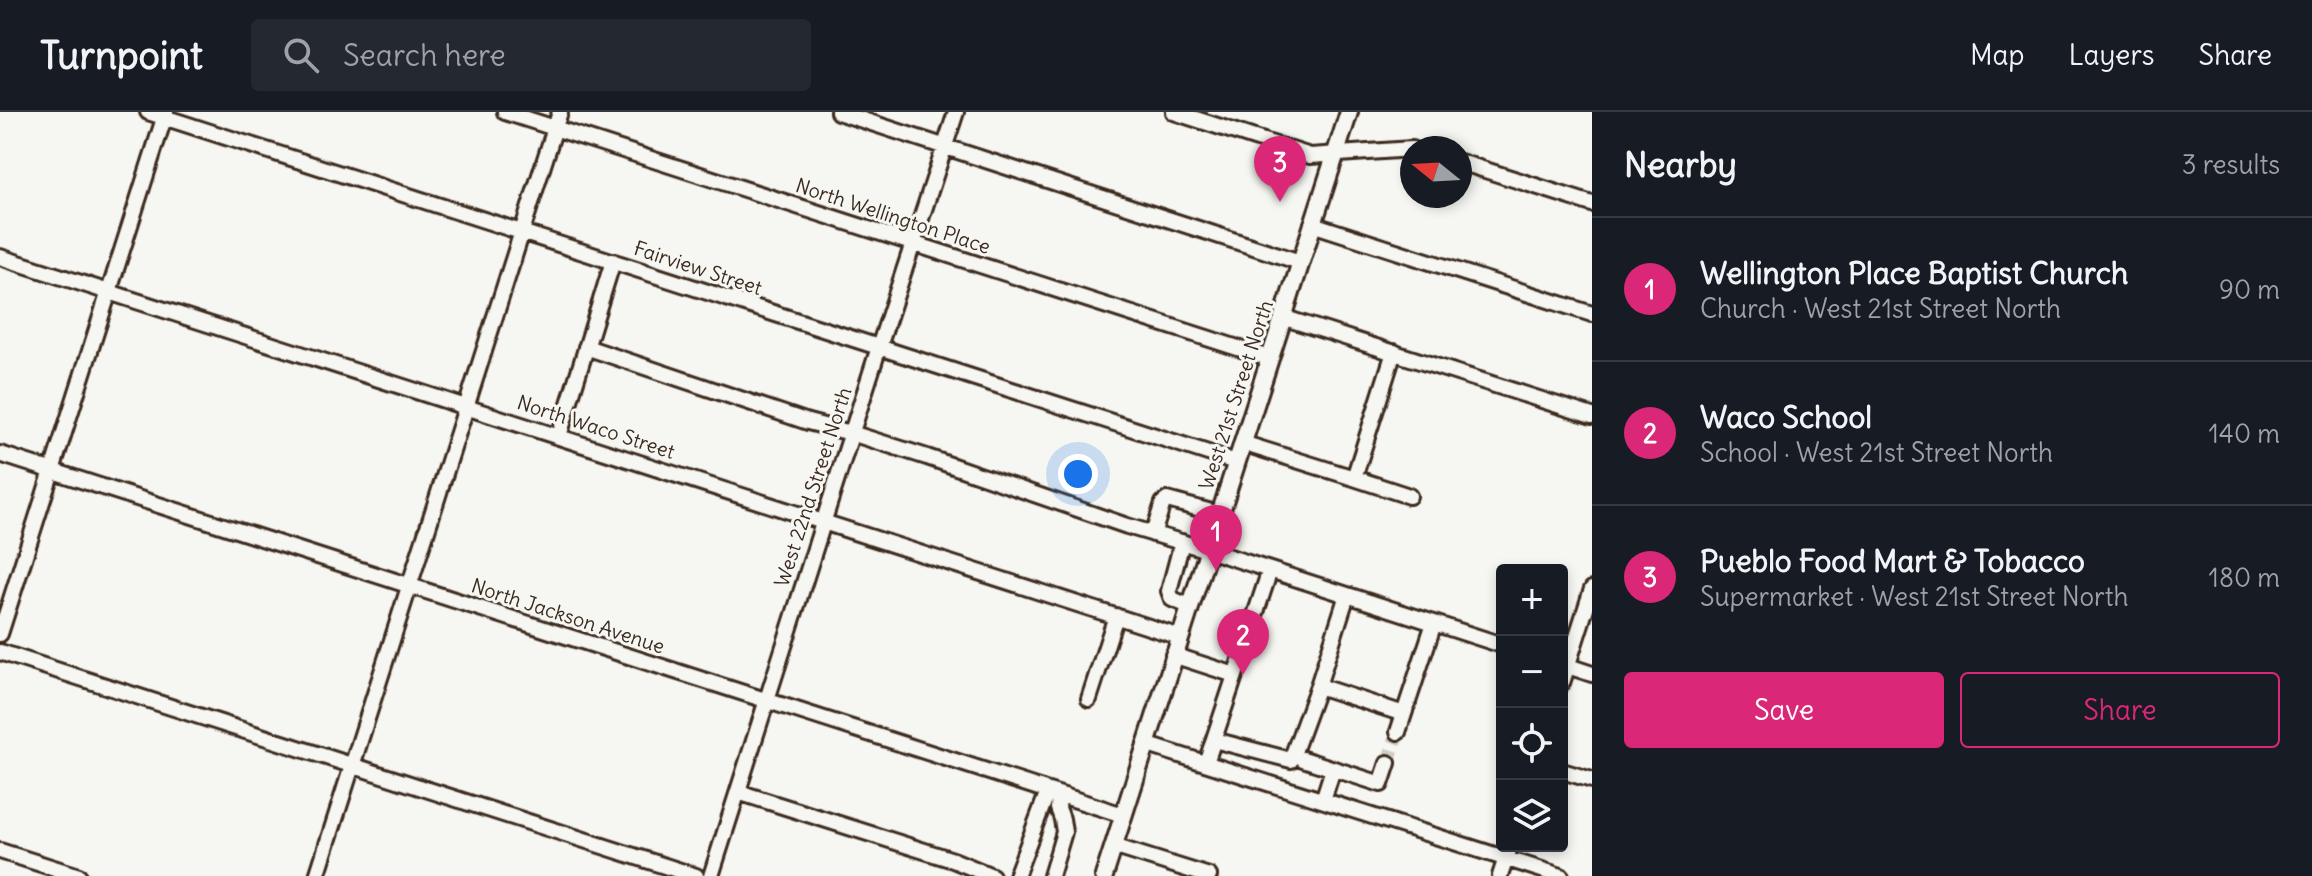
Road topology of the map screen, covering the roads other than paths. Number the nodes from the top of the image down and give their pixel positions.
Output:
1 (148, 112) edge
2 (505, 112) edge
3 (560, 112) edge
4 (838, 112) edge
5 (956, 112) edge
6 (1174, 112) edge
7 (1349, 112) edge
8 (166, 115) edge
9 (555, 128) junction
10 (945, 147) junction
11 (1400, 150) edge
12 (1335, 155) junction
13 (1472, 166) edge
14 (1592, 204) edge
15 (1312, 224) junction
16 (521, 232) junction
17 (913, 243) junction
18 (0, 257) edge
19 (613, 261) junction
20 (1300, 262) junction
21 (109, 292) junction
22 (1592, 314) edge
23 (1282, 317) junction
24 (586, 347) junction
25 (879, 347) junction
26 (1394, 352) junction
27 (1269, 358) junction
28 (466, 406) junction
29 (1592, 416) edge
30 (851, 433) junction
31 (559, 436) junction
32 (1242, 443) junction
33 (0, 454) edge
34 (1236, 462) junction
35 (52, 470) junction
36 (1354, 478) junction
37 (1409, 496) dead end
38 (1219, 514) junction
39 (823, 521) junction
40 (1153, 534) junction
41 (1182, 542) junction
42 (1208, 550) junction
43 (1270, 570) junction
44 (409, 585) junction
45 (1592, 589) edge
46 (1347, 595) junction
47 (1189, 606) junction
48 (1116, 616) junction
49 (1434, 623) junction
50 (0, 634) edge
51 (1180, 637) junction
52 (1496, 643) edge
53 (0, 652) edge
54 (1173, 655) junction
55 (1568, 657) edge
56 (1568, 666) edge
57 (1592, 674) edge
58 (1235, 675) junction
59 (1318, 686) junction
60 (1089, 699) dead end
61 (766, 701) junction
62 (1404, 714) junction
63 (1398, 732) tunnel mouth
64 (1214, 740) junction
65 (1145, 744) junction
66 (1303, 759) dead end
67 (1206, 763) junction
68 (1388, 763) tunnel mouth
69 (352, 765) junction
70 (1333, 769) junction
71 (1568, 773) edge
72 (1592, 780) edge
73 (738, 792) junction
74 (1054, 793) junction
75 (1323, 800) junction
76 (1123, 815) junction
77 (1113, 846) junction
78 (1496, 849) edge
79 (0, 851) edge
80 (1508, 852) edge
81 (79, 876) edge
82 (317, 876) edge
83 (696, 876) edge
84 (711, 876) edge
85 (992, 876) edge
86 (1016, 876) edge
87 (1051, 876) edge
88 (1104, 876) edge
89 (1209, 876) edge
90 (1500, 876) edge
91 (1561, 876) edge

1 - 8 street, Fairview Street
2 - 9 street, North Wellington Place
3 - 9 street
4 - 10 street
5 - 10 street, West 22nd Street North
6 - 12 street
7 - 12 main road, West 21st Street North
8 - 16 street, Fairview Street
8 - 21 street
9 - 16 street
9 - 17 street, North Wellington Place
10 - 17 street, West 22nd Street North
10 - 20 street
11 - 12 street
12 - 15 main road, West 21st Street North
13 - 14 street
15 - 20 main road, West 21st Street North
15 - 22 street
16 - 19 street, Fairview Street
16 - 28 street
17 - 25 street, West 22nd Street North
17 - 27 street, North Wellington Place
18 - 21 street, North Waco Street
19 - 24 street
19 - 25 street, Fairview Street
20 - 23 main road, West 21st Street North
21 - 28 street, North Waco Street
21 - 35 street
23 - 26 street
23 - 27 main road, West 21st Street North
24 - 30 street
24 - 31 street
25 - 30 street, West 22nd Street North
25 - 34 street, Fairview Street
26 - 29 street
26 - 36 street
27 - 32 main road, West 21st Street North
28 - 31 street, North Waco Street
28 - 44 street
30 - 39 street, West 22nd Street North
30 - 40 street
31 - 39 street, North Waco Street
32 - 34 main road, West 21st Street North
32 - 36 street
33 - 35 street, North Jackson Avenue
34 - 38 main road, West 21st Street North
35 - 44 street, North Jackson Avenue
35 - 50 street
36 - 37 street
38 - 40 street
38 - 42 main road, West 21st Street North
39 - 48 street, North Waco Street
39 - 61 street, West 22nd Street North
40 - 41 street
41 - 42 street
41 - 47 street
42 - 43 street
42 - 47 main road, West 21st Street North
43 - 46 street
43 - 58 street
44 - 61 street, North Jackson Avenue
44 - 69 street
45 - 55 street
46 - 49 street
46 - 59 street
47 - 51 main road, West 21st Street North
48 - 51 street, North Waco Street
48 - 60 street
49 - 52 street
49 - 62 street
51 - 54 main road, West 21st Street North
53 - 69 street
54 - 58 street
54 - 65 main road, West 21st Street North
56 - 57 street
58 - 64 street
59 - 62 street
59 - 64 street
61 - 73 street, West 22nd Street North
61 - 74 street, North Jackson Avenue
62 - 63 street
64 - 67 street
65 - 67 street
65 - 76 main road, West 21st Street North
66 - 70 street
67 - 75 street
68 - 70 street
69 - 82 street
69 - 83 street
70 - 75 street
71 - 72 street
73 - 84 street, West 22nd Street North
73 - 85 street
74 - 76 street, North Jackson Avenue
74 - 86 street
74 - 87 street
75 - 78 street
76 - 77 main road, West 21st Street North
77 - 88 main road, West 21st Street North
77 - 89 street
79 - 81 street
80 - 90 street
80 - 91 street

